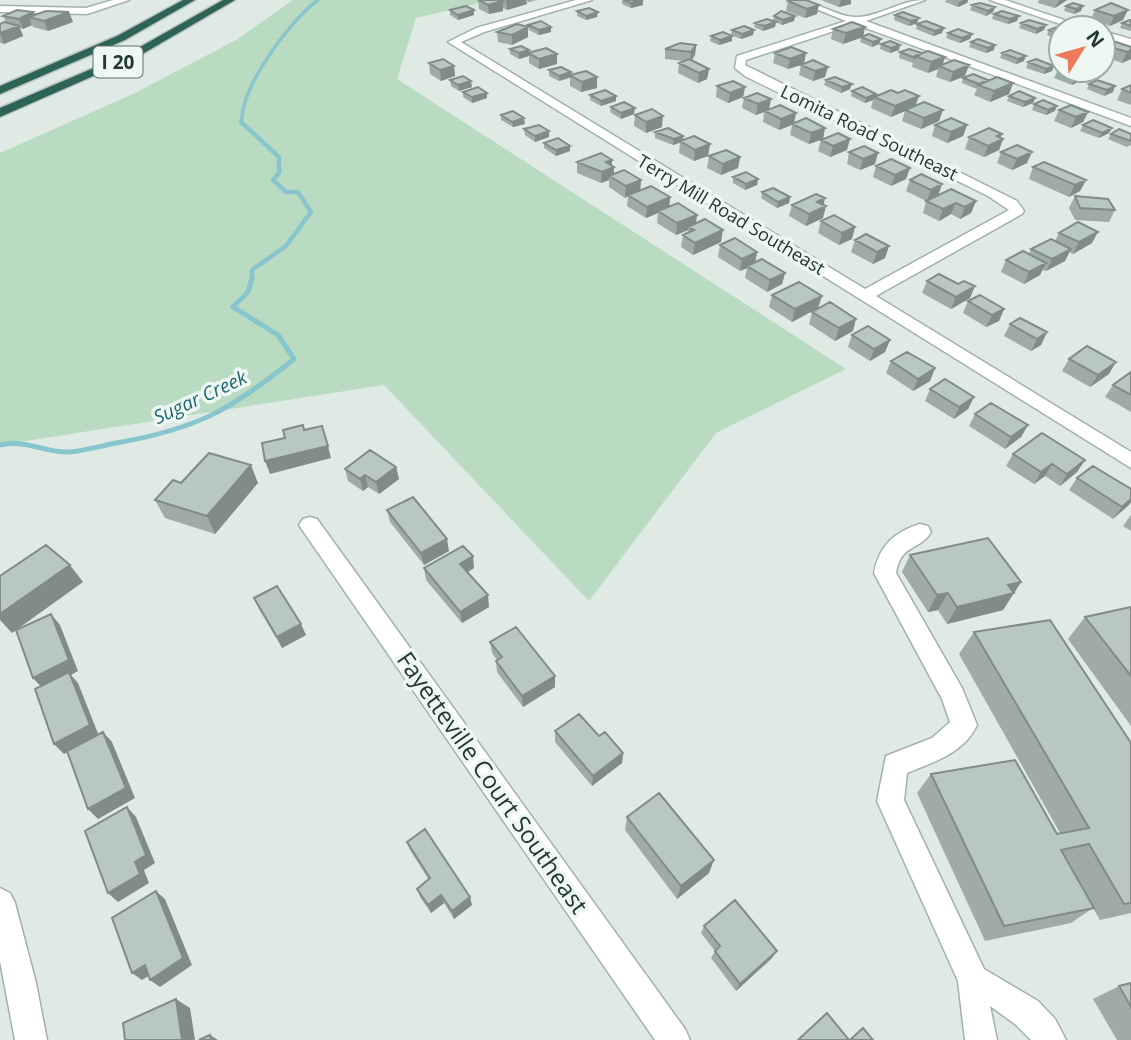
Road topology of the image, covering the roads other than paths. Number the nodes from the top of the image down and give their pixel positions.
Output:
1 (124, 0) edge
2 (190, 0) edge
3 (230, 0) edge
4 (587, 0) edge
5 (799, 0) edge
6 (920, 0) edge
7 (995, 0) edge
8 (0, 9) edge
9 (19, 10) junction
10 (1047, 17) edge
11 (0, 19) edge
12 (854, 20) junction
13 (0, 90) edge
14 (0, 113) edge
15 (1131, 122) edge
16 (864, 296) junction
17 (1131, 461) edge
18 (310, 525) dead end
19 (920, 532) dead end
20 (0, 903) edge
21 (973, 980) junction
22 (31, 1040) edge
23 (674, 1040) edge
24 (981, 1040) edge
25 (1050, 1040) edge

1 - 9 street
2 - 13 highway, I 20
3 - 14 highway, I 20
4 - 16 street, Terry Mill Road Southeast
5 - 12 street
6 - 12 street, Lomita Road Southeast
7 - 10 street
8 - 9 street
9 - 11 street
12 - 15 street
12 - 16 street, Lomita Road Southeast
16 - 17 street, Terry Mill Road Southeast
18 - 23 street, Fayetteville Court Southeast
19 - 21 street
20 - 22 street
21 - 24 street
21 - 25 street

